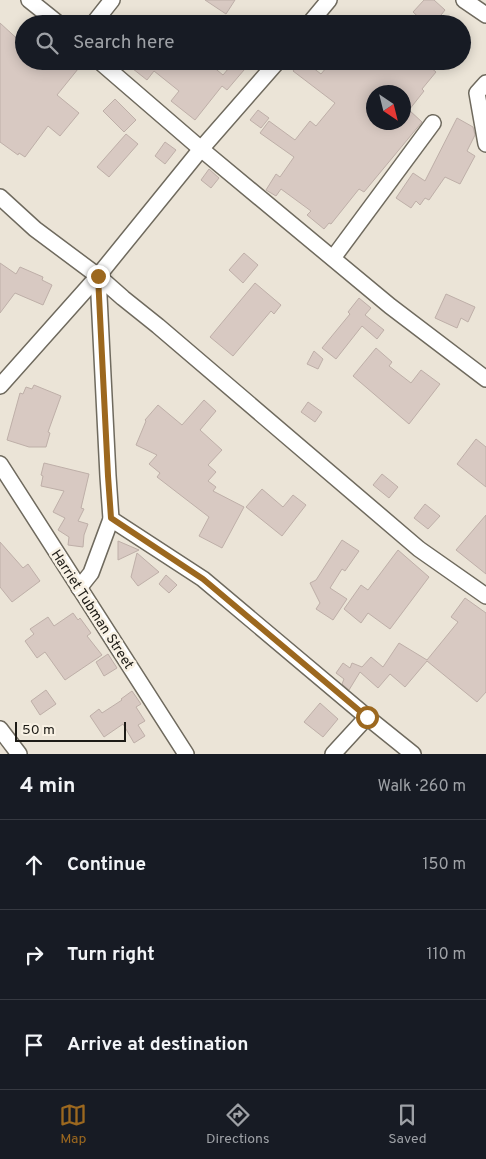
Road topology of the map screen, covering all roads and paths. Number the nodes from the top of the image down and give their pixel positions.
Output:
1 (29, 0) edge
2 (112, 0) edge
3 (329, 0) edge
4 (464, 0) edge
5 (48, 15) edge
6 (100, 15) edge
7 (316, 15) edge
8 (486, 15) edge
9 (109, 70) edge
10 (270, 70) edge
11 (486, 83) edge
12 (433, 123) dead end
13 (486, 144) edge
14 (201, 149) junction
15 (0, 196) edge
16 (334, 258) junction
17 (98, 276) junction
18 (486, 379) edge
19 (0, 386) edge
20 (0, 464) edge
21 (111, 518) junction
22 (79, 588) junction
23 (486, 596) edge
24 (367, 717) junction
25 (0, 729) edge
26 (19, 754) edge
27 (186, 754) edge
28 (333, 754) edge
29 (413, 754) edge

1 - 5 street
2 - 6 street
3 - 7 street
4 - 8 street
9 - 14 street
10 - 14 street
11 - 13 street
12 - 16 street
14 - 16 street
14 - 17 street
15 - 17 street
16 - 18 street
17 - 19 street
17 - 21 street
17 - 23 street
20 - 22 street, Harriet Tubman Street
21 - 22 street
21 - 24 street
22 - 27 street, Harriet Tubman Street
24 - 28 street
24 - 29 street
25 - 26 street

